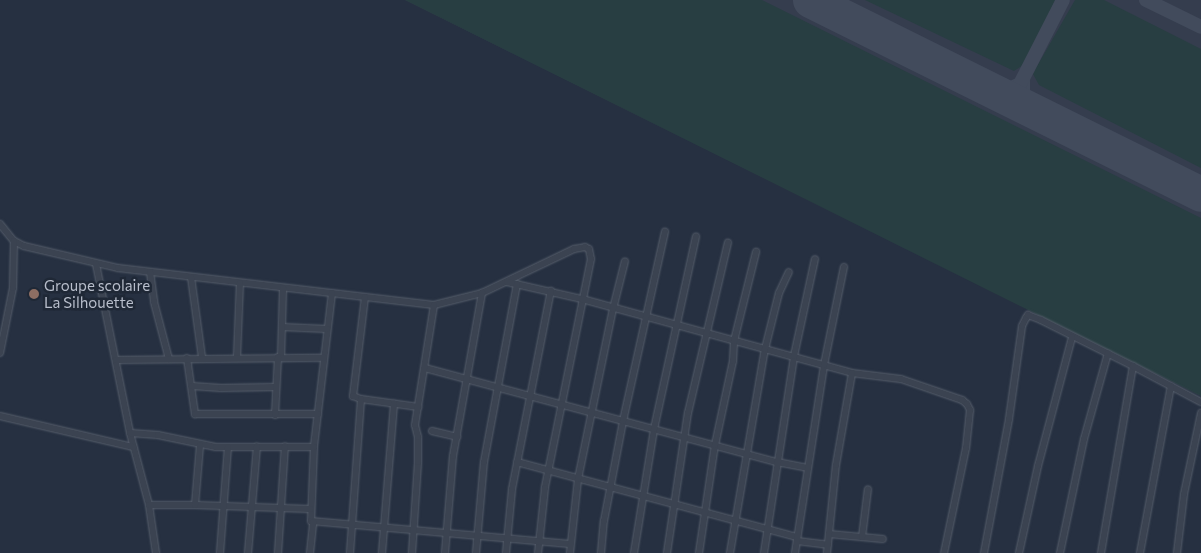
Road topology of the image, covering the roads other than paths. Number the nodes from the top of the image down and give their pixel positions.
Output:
1 (0, 224) edge
2 (665, 232) dead end
3 (696, 237) dead end
4 (14, 241) junction
5 (728, 243) dead end
6 (756, 252) dead end
7 (815, 258) dead end
8 (625, 261) dead end
9 (96, 264) junction
10 (844, 267) dead end
11 (150, 272) junction
12 (789, 272) dead end
13 (191, 277) junction
14 (507, 282) junction
15 (240, 283) junction
16 (517, 284) junction
17 (283, 288) junction
18 (551, 291) junction
19 (482, 293) junction
20 (332, 294) junction
21 (365, 297) junction
22 (582, 299) junction
23 (434, 305) junction
24 (613, 308) junction
25 (645, 318) junction
26 (677, 326) junction
27 (282, 327) junction
28 (327, 329) junction
29 (706, 334) junction
30 (1072, 337) junction
31 (734, 341) junction
32 (765, 349) junction
33 (0, 353) edge
34 (1108, 353) junction
35 (794, 356) junction
36 (202, 357) junction
37 (237, 357) junction
38 (279, 357) junction
39 (187, 358) junction
40 (324, 358) junction
41 (169, 359) junction
42 (116, 360) junction
43 (824, 365) junction
44 (1133, 366) junction
45 (424, 368) junction
46 (852, 373) junction
47 (468, 379) junction
48 (192, 386) junction
49 (1171, 386) junction
50 (276, 387) junction
51 (498, 387) junction
52 (530, 396) junction
53 (361, 399) junction
54 (1201, 402) edge
55 (394, 403) junction
56 (561, 403) junction
57 (418, 407) junction
58 (592, 412) junction
59 (1201, 413) edge
60 (318, 414) junction
61 (275, 415) junction
62 (0, 416) edge
63 (622, 421) junction
64 (654, 429) junction
65 (432, 431) dead end
66 (130, 433) junction
67 (457, 437) junction
68 (685, 438) junction
69 (200, 445) junction
70 (715, 445) junction
71 (133, 446) junction
72 (257, 446) junction
73 (285, 446) junction
74 (228, 447) junction
75 (314, 447) junction
76 (746, 453) junction
77 (517, 462) junction
78 (777, 462) junction
79 (807, 468) junction
80 (548, 471) junction
81 (578, 479) junction
82 (610, 487) junction
83 (868, 489) dead end
84 (643, 496) junction
85 (674, 504) junction
86 (149, 505) junction
87 (196, 505) junction
88 (223, 506) junction
89 (253, 506) junction
90 (280, 507) junction
91 (310, 509) junction
92 (704, 511) junction
93 (735, 521) junction
94 (313, 522) junction
95 (353, 525) junction
96 (384, 528) junction
97 (768, 529) junction
98 (414, 530) junction
99 (447, 532) junction
100 (829, 534) junction
101 (477, 535) junction
102 (862, 537) junction
103 (508, 538) junction
104 (797, 539) junction
105 (883, 539) dead end
106 (539, 541) junction
107 (570, 544) junction
108 (828, 545) junction
109 (156, 553) edge
110 (220, 553) edge
111 (248, 553) edge
112 (278, 553) edge
113 (310, 553) edge
114 (350, 553) edge
115 (382, 553) edge
116 (412, 553) edge
117 (445, 553) edge
118 (476, 553) edge
119 (506, 553) edge
120 (538, 553) edge
121 (570, 553) edge
122 (601, 553) edge
123 (634, 553) edge
124 (667, 553) edge
125 (699, 553) edge
126 (730, 553) edge
127 (764, 553) edge
128 (795, 553) edge
129 (827, 553) edge
130 (944, 553) edge
131 (984, 553) edge
132 (1019, 553) edge
133 (1060, 553) edge
134 (1101, 553) edge
135 (1140, 553) edge
136 (1177, 553) edge

1 - 4 street
2 - 25 street
3 - 26 street
4 - 9 street
4 - 33 street
5 - 29 street
6 - 31 street
7 - 35 street
8 - 24 street
9 - 11 street
9 - 42 street
10 - 43 street
11 - 13 street
11 - 41 street
12 - 32 street
13 - 15 street
13 - 36 street
14 - 16 street
14 - 19 street
14 - 22 street
15 - 17 street
15 - 37 street
16 - 18 street
16 - 51 street
17 - 20 street
17 - 27 street
18 - 22 street
18 - 52 street
19 - 23 street
19 - 47 street
20 - 21 street
20 - 28 street
21 - 23 street
21 - 53 street
22 - 24 street
22 - 56 street
23 - 45 street
24 - 25 street
24 - 58 street
25 - 26 street
25 - 63 street
26 - 29 street
26 - 64 street
27 - 28 street
27 - 38 street
28 - 40 street
29 - 31 street
29 - 68 street
30 - 34 street
30 - 131 street
30 - 132 street
31 - 32 street
31 - 70 street
32 - 35 street
32 - 76 street
34 - 44 street
34 - 133 street
35 - 43 street
35 - 78 street
36 - 37 street
36 - 39 street
37 - 38 street
38 - 40 street
38 - 50 street
39 - 41 street
39 - 48 street
40 - 60 street
41 - 42 street
42 - 66 street
43 - 46 street
43 - 79 street
44 - 49 street
44 - 134 street
45 - 47 street
45 - 57 street
46 - 100 street
46 - 130 street
47 - 51 street
47 - 67 street
48 - 50 street
48 - 61 street
49 - 54 street
49 - 135 street
50 - 61 street
51 - 52 street
51 - 101 street
52 - 56 street
52 - 77 street
53 - 55 street
53 - 95 street
55 - 57 street
55 - 96 street
56 - 58 street
56 - 80 street
57 - 98 street
58 - 63 street
58 - 81 street
59 - 136 street
60 - 61 street
60 - 75 street
62 - 71 street
63 - 64 street
63 - 82 street
64 - 68 street
64 - 84 street
65 - 67 street
66 - 69 street
66 - 71 street
67 - 99 street
68 - 70 street
68 - 85 street
69 - 74 street
69 - 87 street
70 - 76 street
70 - 92 street
71 - 86 street
72 - 73 street
72 - 74 street
72 - 89 street
73 - 75 street
73 - 90 street
74 - 88 street
75 - 91 street
76 - 78 street
76 - 93 street
77 - 80 street
77 - 103 street
78 - 79 street
78 - 97 street
79 - 104 street
80 - 81 street
80 - 106 street
81 - 82 street
81 - 107 street
82 - 84 street
82 - 122 street
83 - 102 street
84 - 85 street
84 - 123 street
85 - 92 street
85 - 124 street
86 - 87 street
86 - 109 street
87 - 88 street
88 - 89 street
88 - 110 street
89 - 90 street
89 - 111 street
90 - 91 street
90 - 112 street
91 - 94 street
92 - 93 street
92 - 125 street
93 - 97 street
93 - 126 street
94 - 95 street
94 - 113 street
95 - 96 street
95 - 114 street
96 - 98 street
96 - 115 street
97 - 104 street
97 - 127 street
98 - 99 street
98 - 116 street
99 - 101 street
99 - 117 street
100 - 102 street
100 - 108 street
101 - 103 street
101 - 118 street
102 - 105 street
103 - 106 street
103 - 119 street
104 - 108 street
104 - 128 street
106 - 107 street
106 - 120 street
107 - 121 street
108 - 129 street

